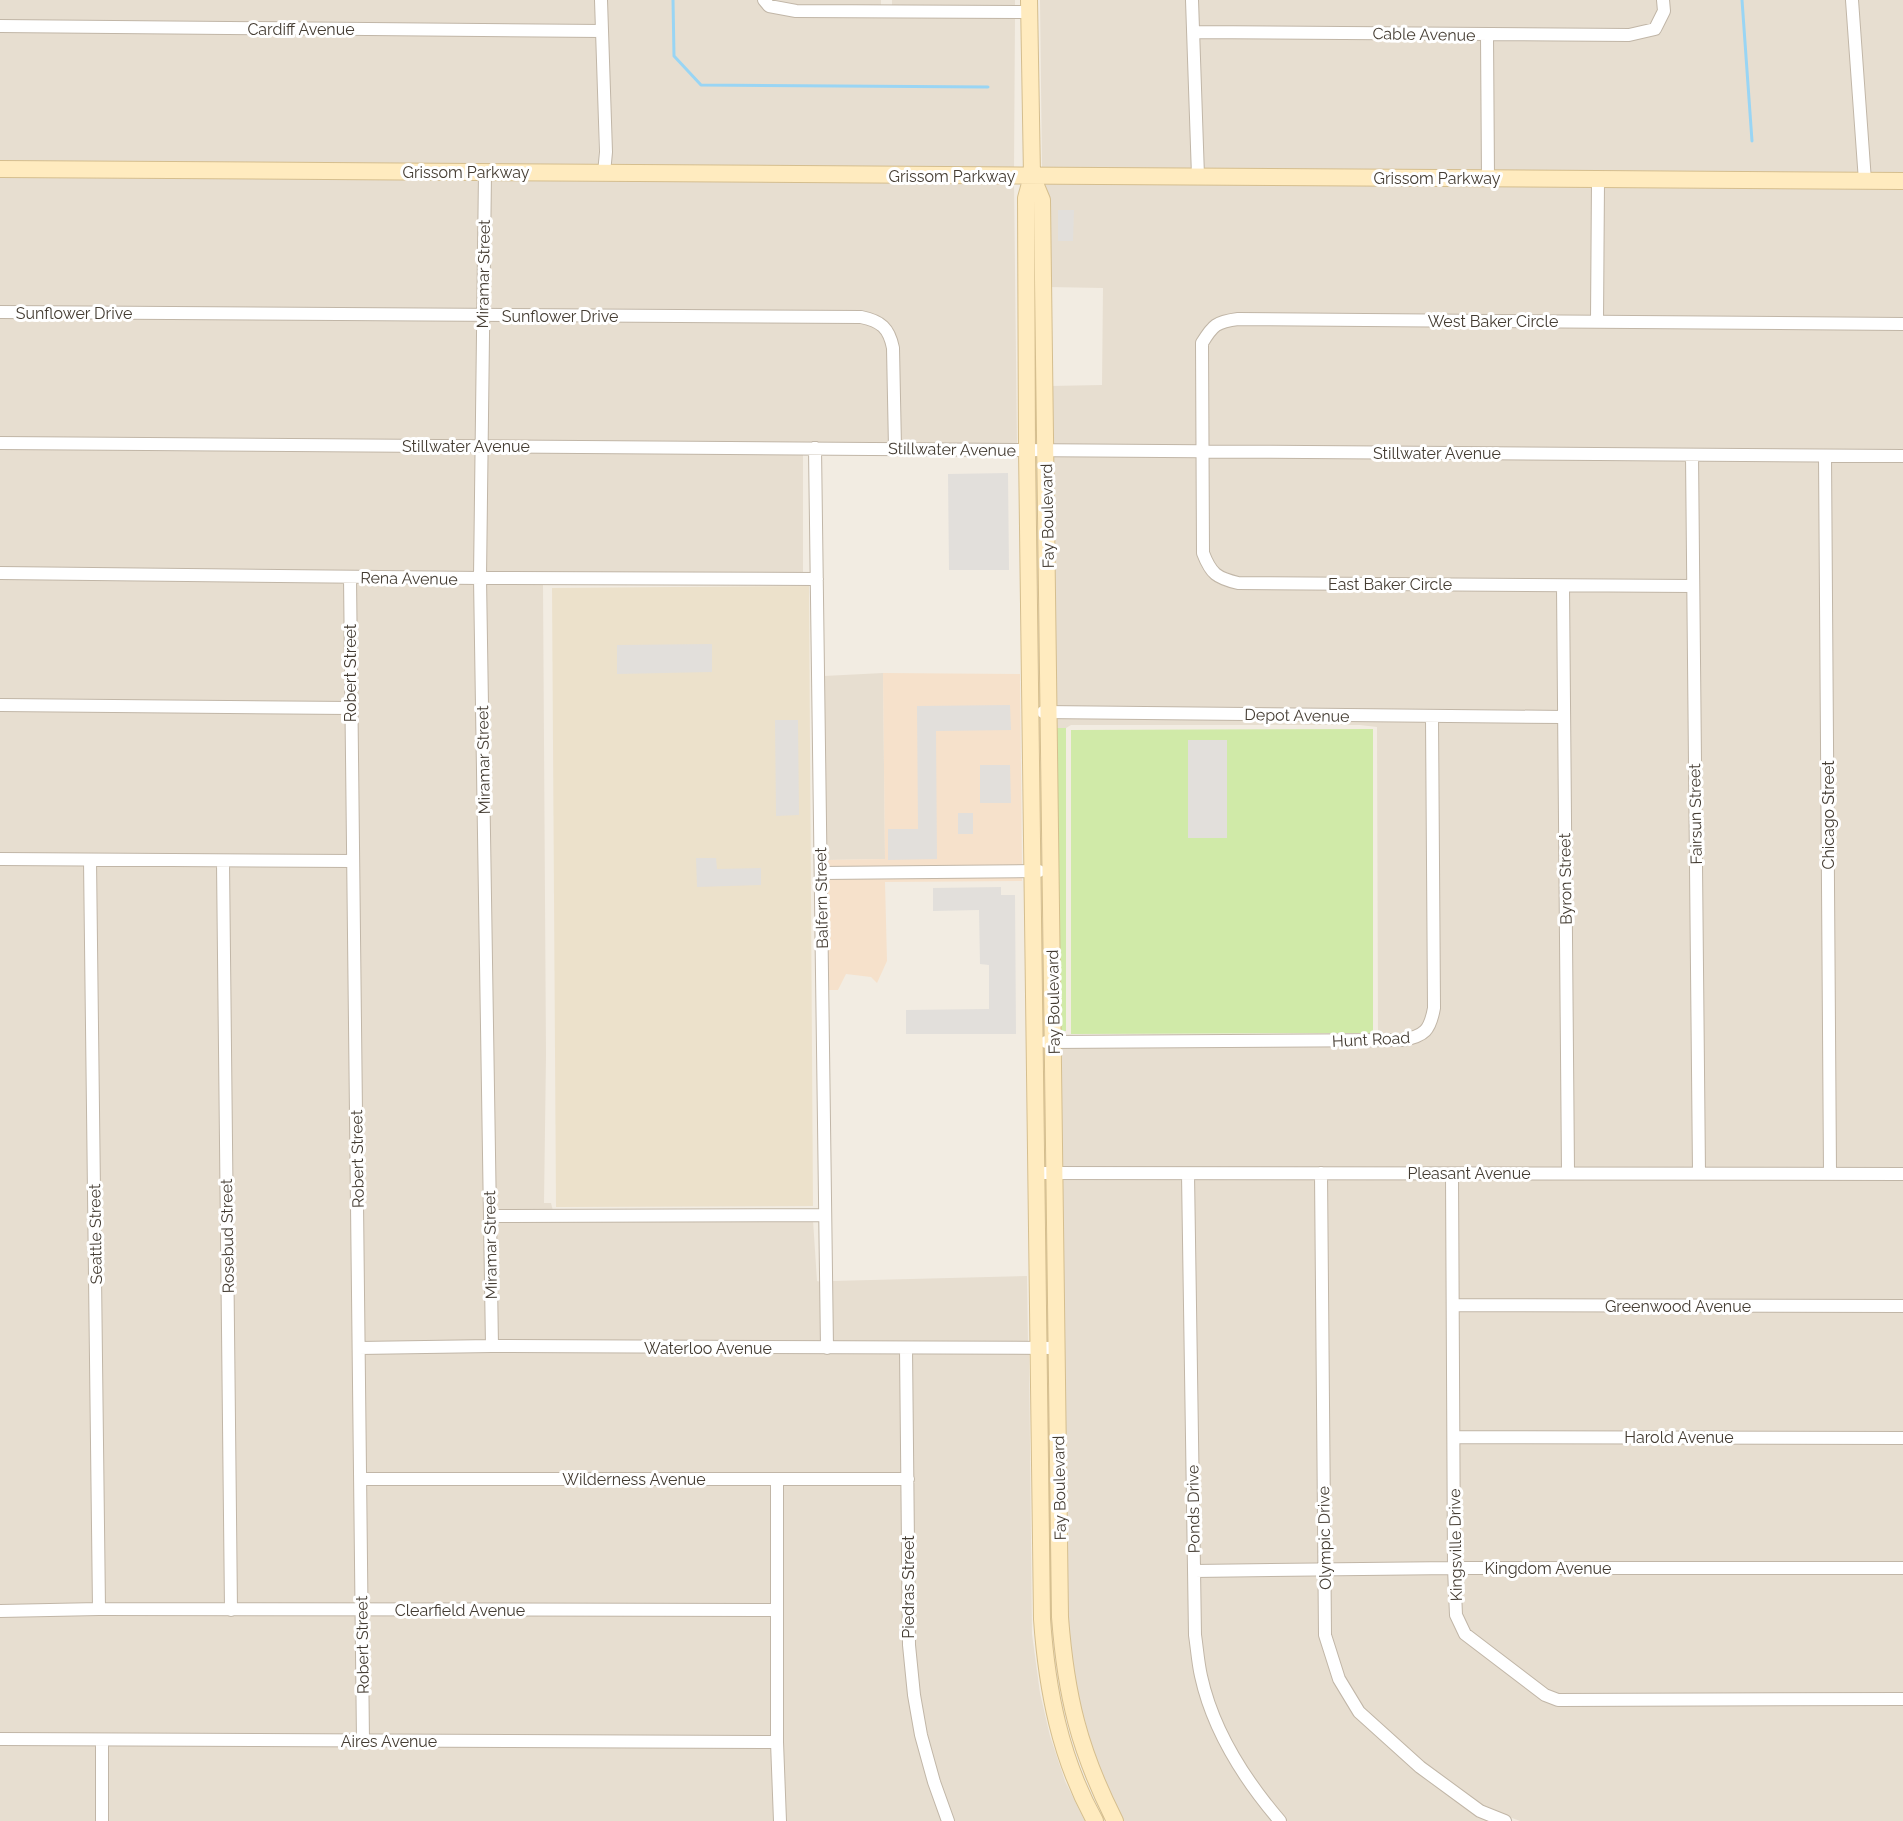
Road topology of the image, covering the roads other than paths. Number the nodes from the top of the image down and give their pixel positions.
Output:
1 (602, 0) edge
2 (764, 0) edge
3 (1192, 0) edge
4 (1663, 0) edge
5 (1852, 0) edge
6 (887, 5) edge
7 (1029, 6) edge
8 (0, 26) edge
9 (602, 31) junction
10 (1193, 32) junction
11 (1487, 35) junction
12 (0, 169) edge
13 (485, 173) junction
14 (604, 173) junction
15 (1032, 176) junction
16 (1198, 176) junction
17 (1488, 178) junction
18 (1598, 181) junction
19 (1865, 181) junction
20 (1903, 181) edge
21 (0, 312) edge
22 (483, 316) junction
23 (1597, 321) junction
24 (1903, 324) edge
25 (0, 443) edge
26 (481, 446) junction
27 (815, 448) junction
28 (895, 448) junction
29 (1027, 450) junction
30 (1046, 450) junction
31 (1203, 451) junction
32 (1692, 455) junction
33 (1825, 456) junction
34 (1903, 456) edge
35 (0, 573) edge
36 (350, 577) junction
37 (480, 578) junction
38 (818, 579) junction
39 (1563, 586) junction
40 (1693, 586) junction
41 (0, 705) edge
42 (350, 708) junction
43 (1031, 712) junction
44 (1049, 712) junction
45 (1432, 717) junction
46 (1563, 717) junction
47 (0, 860) edge
48 (90, 860) junction
49 (353, 861) junction
50 (223, 862) junction
51 (1033, 871) junction
52 (1051, 871) junction
53 (821, 873) junction
54 (1034, 1041) junction
55 (1054, 1041) junction
56 (1568, 1172) junction
57 (1035, 1173) junction
58 (1055, 1173) junction
59 (1321, 1173) junction
60 (1699, 1173) junction
61 (1830, 1173) junction
62 (1188, 1174) junction
63 (1452, 1174) junction
64 (1903, 1174) edge
65 (825, 1215) junction
66 (490, 1216) junction
67 (1453, 1305) junction
68 (1903, 1306) edge
69 (492, 1346) junction
70 (359, 1348) junction
71 (828, 1348) junction
72 (906, 1348) junction
73 (1038, 1348) junction
74 (1057, 1348) junction
75 (1455, 1437) junction
76 (1903, 1438) edge
77 (360, 1479) junction
78 (777, 1479) junction
79 (908, 1479) junction
80 (1454, 1568) junction
81 (1903, 1568) edge
82 (1324, 1570) junction
83 (1194, 1571) junction
84 (1060, 1574) junction
85 (1041, 1575) junction
86 (99, 1609) junction
87 (231, 1610) junction
88 (362, 1610) junction
89 (776, 1610) junction
90 (0, 1611) edge
91 (1903, 1699) edge
92 (0, 1739) edge
93 (102, 1740) junction
94 (363, 1741) junction
95 (777, 1742) junction
96 (102, 1821) edge
97 (780, 1821) edge
98 (948, 1821) edge
99 (1095, 1821) edge
100 (1115, 1821) edge
101 (1280, 1821) edge
102 (1505, 1821) edge

1 - 9 street
2 - 6 street
3 - 10 street
4 - 11 street, Cable Avenue
5 - 19 street
6 - 7 street
7 - 15 main road, Fay Boulevard
8 - 9 street, Cardiff Avenue
9 - 14 street
10 - 11 street, Cable Avenue
10 - 16 street
11 - 17 street
12 - 13 main road, Grissom Parkway
13 - 14 main road, Grissom Parkway
13 - 22 street, Miramar Street
14 - 15 main road, Grissom Parkway
15 - 16 main road, Grissom Parkway
15 - 29 main road, Fay Boulevard
15 - 30 main road, Fay Boulevard
16 - 17 main road, Grissom Parkway
17 - 18 main road, Grissom Parkway
18 - 19 main road, Grissom Parkway
18 - 23 street
19 - 20 main road, Grissom Parkway
21 - 22 street, Sunflower Drive
22 - 26 street, Miramar Street
22 - 28 street, Sunflower Drive
23 - 24 street, West Baker Circle
23 - 31 street, West Baker Circle
25 - 26 street, Stillwater Avenue
26 - 27 street, Stillwater Avenue
26 - 37 street, Miramar Street
27 - 28 street, Stillwater Avenue
27 - 38 street, Balfern Street
28 - 29 street, Stillwater Avenue
29 - 30 street, Stillwater Avenue
29 - 43 main road, Fay Boulevard
30 - 31 street, Stillwater Avenue
30 - 44 main road, Fay Boulevard
31 - 32 street, Stillwater Avenue
31 - 39 street, East Baker Circle
32 - 33 street, Stillwater Avenue
32 - 40 street, Fairsun Street
33 - 34 street, Stillwater Avenue
33 - 61 street, Chicago Street
35 - 36 street, Rena Avenue
36 - 37 street, Rena Avenue
36 - 42 street, Robert Street
37 - 38 street, Rena Avenue
37 - 66 street, Miramar Street
38 - 53 street, Balfern Street
39 - 40 street, East Baker Circle
39 - 46 street, Byron Street
40 - 60 street, Fairsun Street
41 - 42 street
42 - 49 street, Robert Street
43 - 44 street, Depot Avenue
43 - 51 main road, Fay Boulevard
44 - 45 street, Depot Avenue
44 - 52 main road, Fay Boulevard
45 - 46 street, Depot Avenue
45 - 55 street, Hunt Road
46 - 56 street, Byron Street
47 - 48 street
48 - 50 street
48 - 86 street, Seattle Street
49 - 50 street
49 - 70 street, Robert Street
50 - 87 street, Rosebud Street
51 - 52 street
51 - 53 street
51 - 54 main road, Fay Boulevard
52 - 55 main road, Fay Boulevard
53 - 65 street, Balfern Street
54 - 55 street, Hunt Road
54 - 57 main road, Fay Boulevard
55 - 58 main road, Fay Boulevard
56 - 60 street, Pleasant Avenue
56 - 63 street, Pleasant Avenue
57 - 58 street, Pleasant Avenue
57 - 73 main road, Fay Boulevard
58 - 62 street, Pleasant Avenue
58 - 74 main road, Fay Boulevard
59 - 62 street, Pleasant Avenue
59 - 63 street, Pleasant Avenue
59 - 82 street, Olympic Drive
60 - 61 street, Pleasant Avenue
61 - 64 street, Pleasant Avenue
62 - 83 street, Ponds Drive
63 - 67 street, Kingsville Drive
65 - 66 street
65 - 71 street, Balfern Street
66 - 69 street, Miramar Street
67 - 68 street, Greenwood Avenue
67 - 75 street, Kingsville Drive
69 - 70 street, Waterloo Avenue
69 - 71 street, Waterloo Avenue
70 - 77 street, Robert Street
71 - 72 street, Waterloo Avenue
72 - 73 street, Waterloo Avenue
72 - 79 street, Piedras Street
73 - 74 street, Waterloo Avenue
73 - 85 main road, Fay Boulevard
74 - 84 main road, Fay Boulevard
75 - 76 street, Harold Avenue
75 - 80 street, Kingsville Drive
77 - 78 street, Wilderness Avenue
77 - 88 street, Robert Street
78 - 79 street, Wilderness Avenue
78 - 89 street
79 - 98 street, Piedras Street
80 - 81 street, Kingdom Avenue
80 - 82 street, Kingdom Avenue
80 - 91 street, Kingsville Drive
82 - 83 street, Kingdom Avenue
82 - 102 street, Olympic Drive
83 - 101 street, Ponds Drive
84 - 85 street
84 - 100 main road, Fay Boulevard
85 - 99 main road, Fay Boulevard
86 - 87 street, Clearfield Avenue
86 - 90 street, Clearfield Avenue
87 - 88 street, Clearfield Avenue
88 - 89 street, Clearfield Avenue
88 - 94 street, Robert Street
89 - 95 street
92 - 93 street, Aires Avenue
93 - 94 street, Aires Avenue
93 - 96 street
94 - 95 street, Aires Avenue
95 - 97 street

